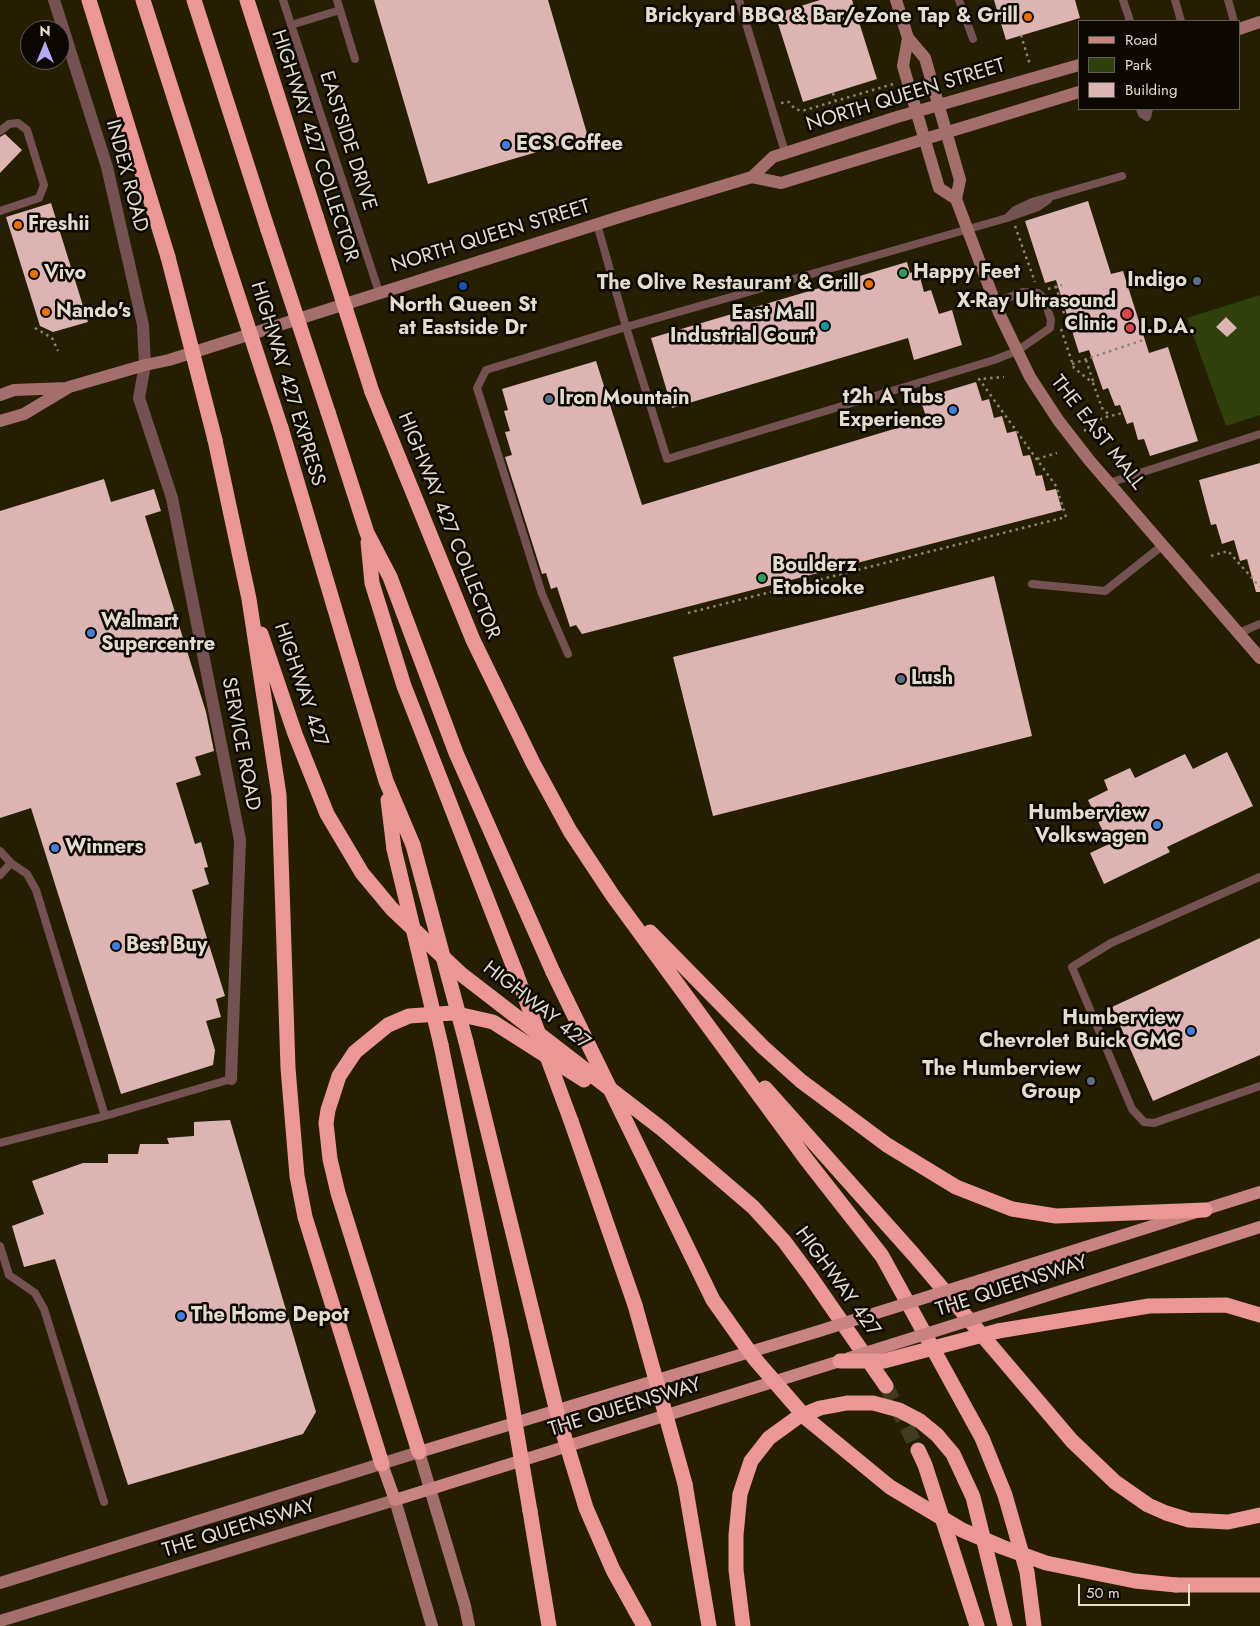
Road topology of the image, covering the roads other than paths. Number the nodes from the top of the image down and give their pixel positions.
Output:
1 (54, 0) edge
2 (88, 0) edge
3 (143, 0) edge
4 (194, 0) edge
5 (247, 0) edge
6 (283, 0) edge
7 (337, 0) edge
8 (739, 0) edge
9 (896, 0) edge
10 (959, 0) edge
11 (1123, 0) edge
12 (1175, 0) edge
13 (1228, 0) edge
14 (340, 10) junction
15 (1130, 20) edge
16 (1181, 20) edge
17 (1234, 20) edge
18 (1260, 22) edge
19 (291, 25) junction
20 (1240, 29) edge
21 (908, 38) junction
22 (973, 39) dead end
23 (355, 59) dead end
24 (1078, 65) edge
25 (1078, 92) edge
26 (939, 105) junction
27 (1140, 110) edge
28 (1148, 110) edge
29 (918, 111) junction
30 (0, 131) edge
31 (946, 132) junction
32 (925, 139) junction
33 (785, 152) junction
34 (1122, 176) dead end
35 (752, 177) junction
36 (956, 199) junction
37 (0, 210) edge
38 (597, 224) junction
39 (968, 229) junction
40 (379, 292) junction
41 (994, 303) junction
42 (626, 327) junction
43 (1017, 351) junction
44 (145, 365) junction
45 (69, 387) junction
46 (0, 395) edge
47 (0, 421) edge
48 (1260, 434) edge
49 (1109, 483) junction
50 (367, 533) junction
51 (1163, 545) junction
52 (1032, 584) dead end
53 (249, 599) junction
54 (1260, 624) edge
55 (1239, 633) junction
56 (568, 654) dead end
57 (1260, 658) edge
58 (386, 781) junction
59 (0, 851) edge
60 (11, 863) junction
61 (0, 875) edge
62 (1260, 877) edge
63 (613, 896) junction
64 (706, 1022) junction
65 (231, 1079) joint
66 (1260, 1086) edge
67 (105, 1116) junction
68 (662, 1130) junction
69 (0, 1144) edge
70 (1260, 1192) edge
71 (1205, 1210) junction
72 (1260, 1227) edge
73 (0, 1246) edge
74 (1260, 1315) edge
75 (840, 1361) junction
76 (886, 1386) tunnel mouth
77 (918, 1450) tunnel mouth
78 (419, 1452) junction
79 (382, 1464) junction
80 (429, 1488) junction
81 (395, 1500) junction
82 (104, 1502) dead end
83 (1260, 1515) edge
84 (0, 1583) edge
85 (1260, 1585) edge
86 (0, 1620) edge
87 (432, 1626) edge
88 (469, 1626) edge
89 (548, 1626) edge
90 (644, 1626) edge
91 (709, 1626) edge
92 (743, 1626) edge
93 (975, 1626) edge
94 (1005, 1626) edge
95 (1034, 1626) edge

1 - 44 street, INDEX ROAD
2 - 53 highway, bridge
3 - 58 highway, HIGHWAY 427 EXPRESS, bridge
4 - 50 highway, HIGHWAY 427 EXPRESS, bridge
5 - 63 highway, HIGHWAY 427 COLLECTOR, bridge
6 - 19 lane, EASTSIDE DRIVE
7 - 14 lane
8 - 33 lane
9 - 21 main road, THE EAST MALL
10 - 22 lane
11 - 15 lane
12 - 16 lane
13 - 17 lane
14 - 19 lane
14 - 23 lane
18 - 20 main road
19 - 40 lane, EASTSIDE DRIVE
21 - 26 main road, THE EAST MALL
21 - 29 main road, THE EAST MALL
24 - 26 main road, NORTH QUEEN STREET
25 - 31 main road, NORTH QUEEN STREET
26 - 29 main road, NORTH QUEEN STREET
26 - 31 main road, THE EAST MALL
27 - 28 lane
29 - 32 main road, THE EAST MALL
29 - 33 main road, NORTH QUEEN STREET
30 - 37 lane
31 - 32 main road, NORTH QUEEN STREET
31 - 36 main road, THE EAST MALL
32 - 35 main road, NORTH QUEEN STREET
32 - 36 main road, THE EAST MALL
33 - 35 main road, NORTH QUEEN STREET
34 - 39 lane
35 - 38 main road, NORTH QUEEN STREET
36 - 39 main road, THE EAST MALL
38 - 40 main road, NORTH QUEEN STREET
38 - 42 lane
39 - 41 main road, THE EAST MALL
39 - 42 lane
40 - 44 main road, NORTH QUEEN STREET
41 - 43 main road, THE EAST MALL
41 - 43 lane
42 - 43 lane
42 - 56 lane
43 - 49 main road, THE EAST MALL
44 - 45 main road, NORTH QUEEN STREET
44 - 65 street, SERVICE ROAD
45 - 46 main road, NORTH QUEEN STREET
45 - 47 main road, NORTH QUEEN STREET
48 - 49 lane
49 - 51 main road, THE EAST MALL
50 - 85 highway, bridge
50 - 91 highway, bridge
51 - 52 lane
51 - 55 main road, THE EAST MALL
53 - 68 highway, HIGHWAY 427
53 - 79 highway
54 - 55 lane
55 - 57 main road, THE EAST MALL
58 - 89 highway, bridge
58 - 90 highway, bridge
59 - 60 lane
60 - 61 lane
60 - 67 lane
62 - 66 lane
63 - 64 highway, HIGHWAY 427 COLLECTOR
63 - 71 highway
64 - 83 highway
64 - 95 highway
65 - 67 lane
67 - 69 lane
68 - 76 highway, HIGHWAY 427
68 - 78 highway
70 - 71 main road, THE QUEENSWAY
71 - 78 main road, THE QUEENSWAY, bridge
72 - 75 main road, THE QUEENSWAY, bridge
73 - 82 lane
74 - 75 highway, bridge
75 - 80 main road, THE QUEENSWAY
77 - 93 highway
78 - 79 main road, THE QUEENSWAY
78 - 80 main road
79 - 81 main road
79 - 84 main road, THE QUEENSWAY
80 - 81 main road, THE QUEENSWAY
80 - 88 main road
81 - 86 main road, THE QUEENSWAY
81 - 87 main road
92 - 94 highway

